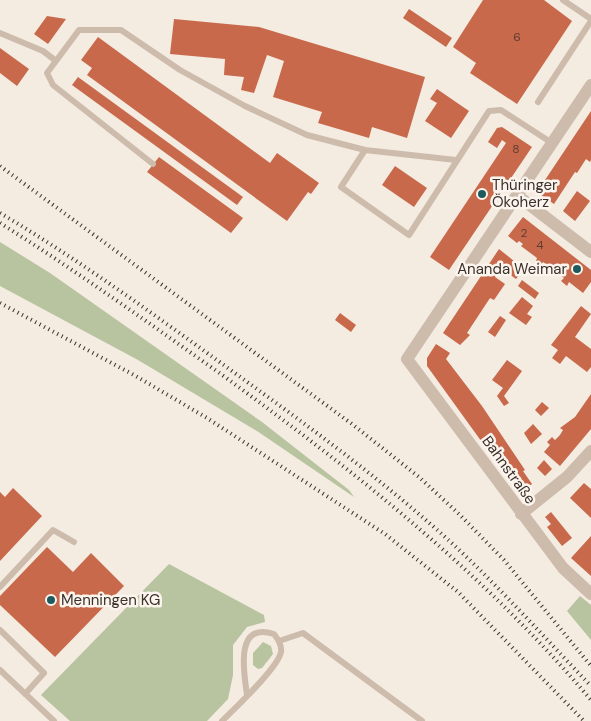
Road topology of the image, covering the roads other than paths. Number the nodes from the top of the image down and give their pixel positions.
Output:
1 (563, 0) edge
2 (591, 20) edge
3 (0, 33) edge
4 (56, 61) junction
5 (591, 85) edge
6 (538, 102) dead end
7 (552, 143) junction
8 (365, 150) junction
9 (456, 160) junction
10 (154, 164) dead end
11 (518, 196) junction
12 (591, 252) edge
13 (591, 451) edge
14 (521, 514) junction
15 (74, 542) dead end
16 (0, 586) edge
17 (591, 594) edge
18 (0, 630) edge
19 (279, 641) junction
20 (0, 670) edge
21 (25, 694) junction
22 (247, 695) junction
23 (54, 721) edge
24 (222, 721) edge
25 (422, 721) edge

1 - 2 lane
2 - 6 lane
3 - 4 lane
4 - 8 lane
4 - 10 lane
5 - 7 street
7 - 9 lane
7 - 11 street
8 - 9 lane
8 - 9 lane
11 - 12 street
11 - 14 street, Bahnstraße
13 - 14 street
14 - 17 street, Bahnstraße
15 - 16 lane
18 - 21 lane
19 - 22 lane
19 - 22 lane
19 - 25 lane
20 - 21 lane
21 - 23 lane
22 - 24 lane

